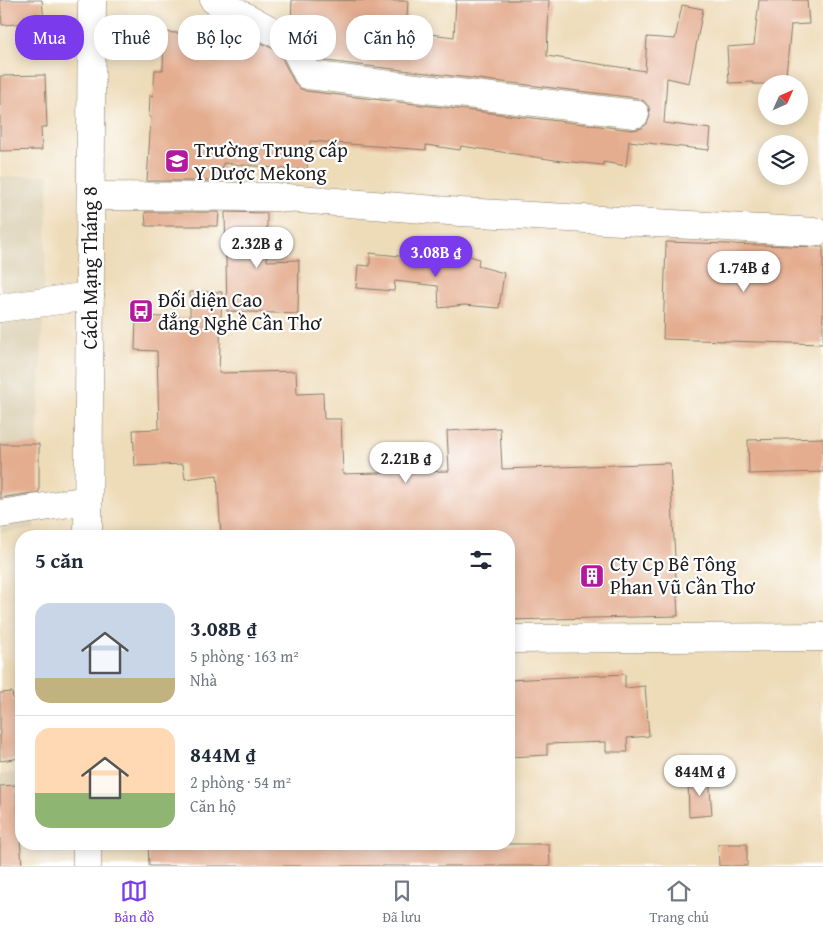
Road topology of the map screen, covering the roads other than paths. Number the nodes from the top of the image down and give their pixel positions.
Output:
1 (92, 0) edge
2 (214, 0) edge
3 (635, 114) dead end
4 (91, 196) junction
5 (816, 232) dead end
6 (90, 296) junction
7 (0, 308) edge
8 (88, 500) junction
9 (0, 514) edge
10 (88, 530) edge
11 (823, 637) edge
12 (515, 639) edge
13 (87, 850) edge
14 (88, 866) edge

1 - 4 main road, Cách Mạng Tháng 8
2 - 3 main road
4 - 5 main road
4 - 6 main road, Cách Mạng Tháng 8
6 - 7 main road
6 - 8 main road, Cách Mạng Tháng 8
8 - 9 main road
8 - 10 main road, Cách Mạng Tháng 8
11 - 12 main road
13 - 14 main road

